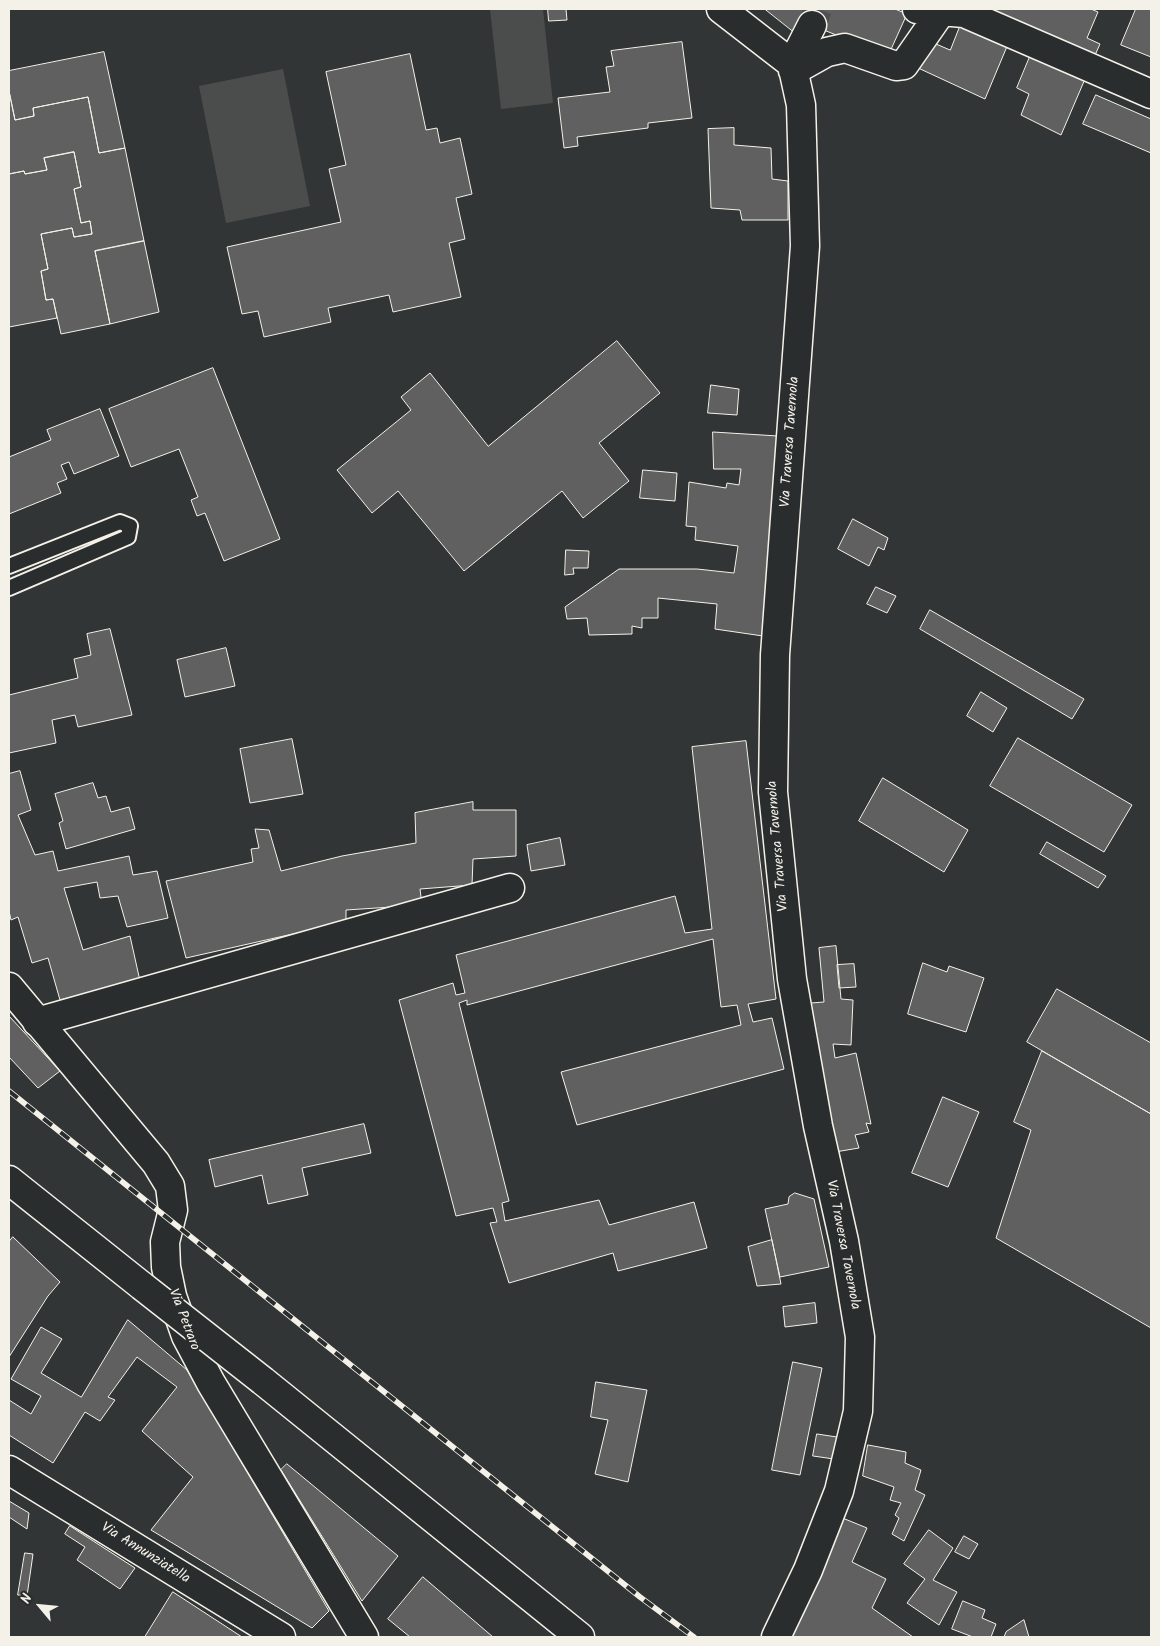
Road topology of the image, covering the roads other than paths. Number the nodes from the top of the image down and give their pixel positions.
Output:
1 (721, 9) edge
2 (934, 10) edge
3 (812, 25) tunnel mouth
4 (792, 68) junction
5 (1151, 94) edge
6 (9, 566) edge
7 (9, 588) edge
8 (510, 888) dead end
9 (9, 986) edge
10 (37, 1022) junction
11 (9, 1180) edge
12 (9, 1470) edge
13 (281, 1637) edge
14 (364, 1637) edge
15 (580, 1637) edge
16 (776, 1637) edge

1 - 4 main road
2 - 4 main road
2 - 5 main road
3 - 4 main road
4 - 16 main road, Via Traversa Tavernola
6 - 7 lane
8 - 10 main road
9 - 10 main road, Via Petraro
10 - 14 main road, Via Petraro
11 - 15 main road, bridge
12 - 13 main road, Via Annunziatella

